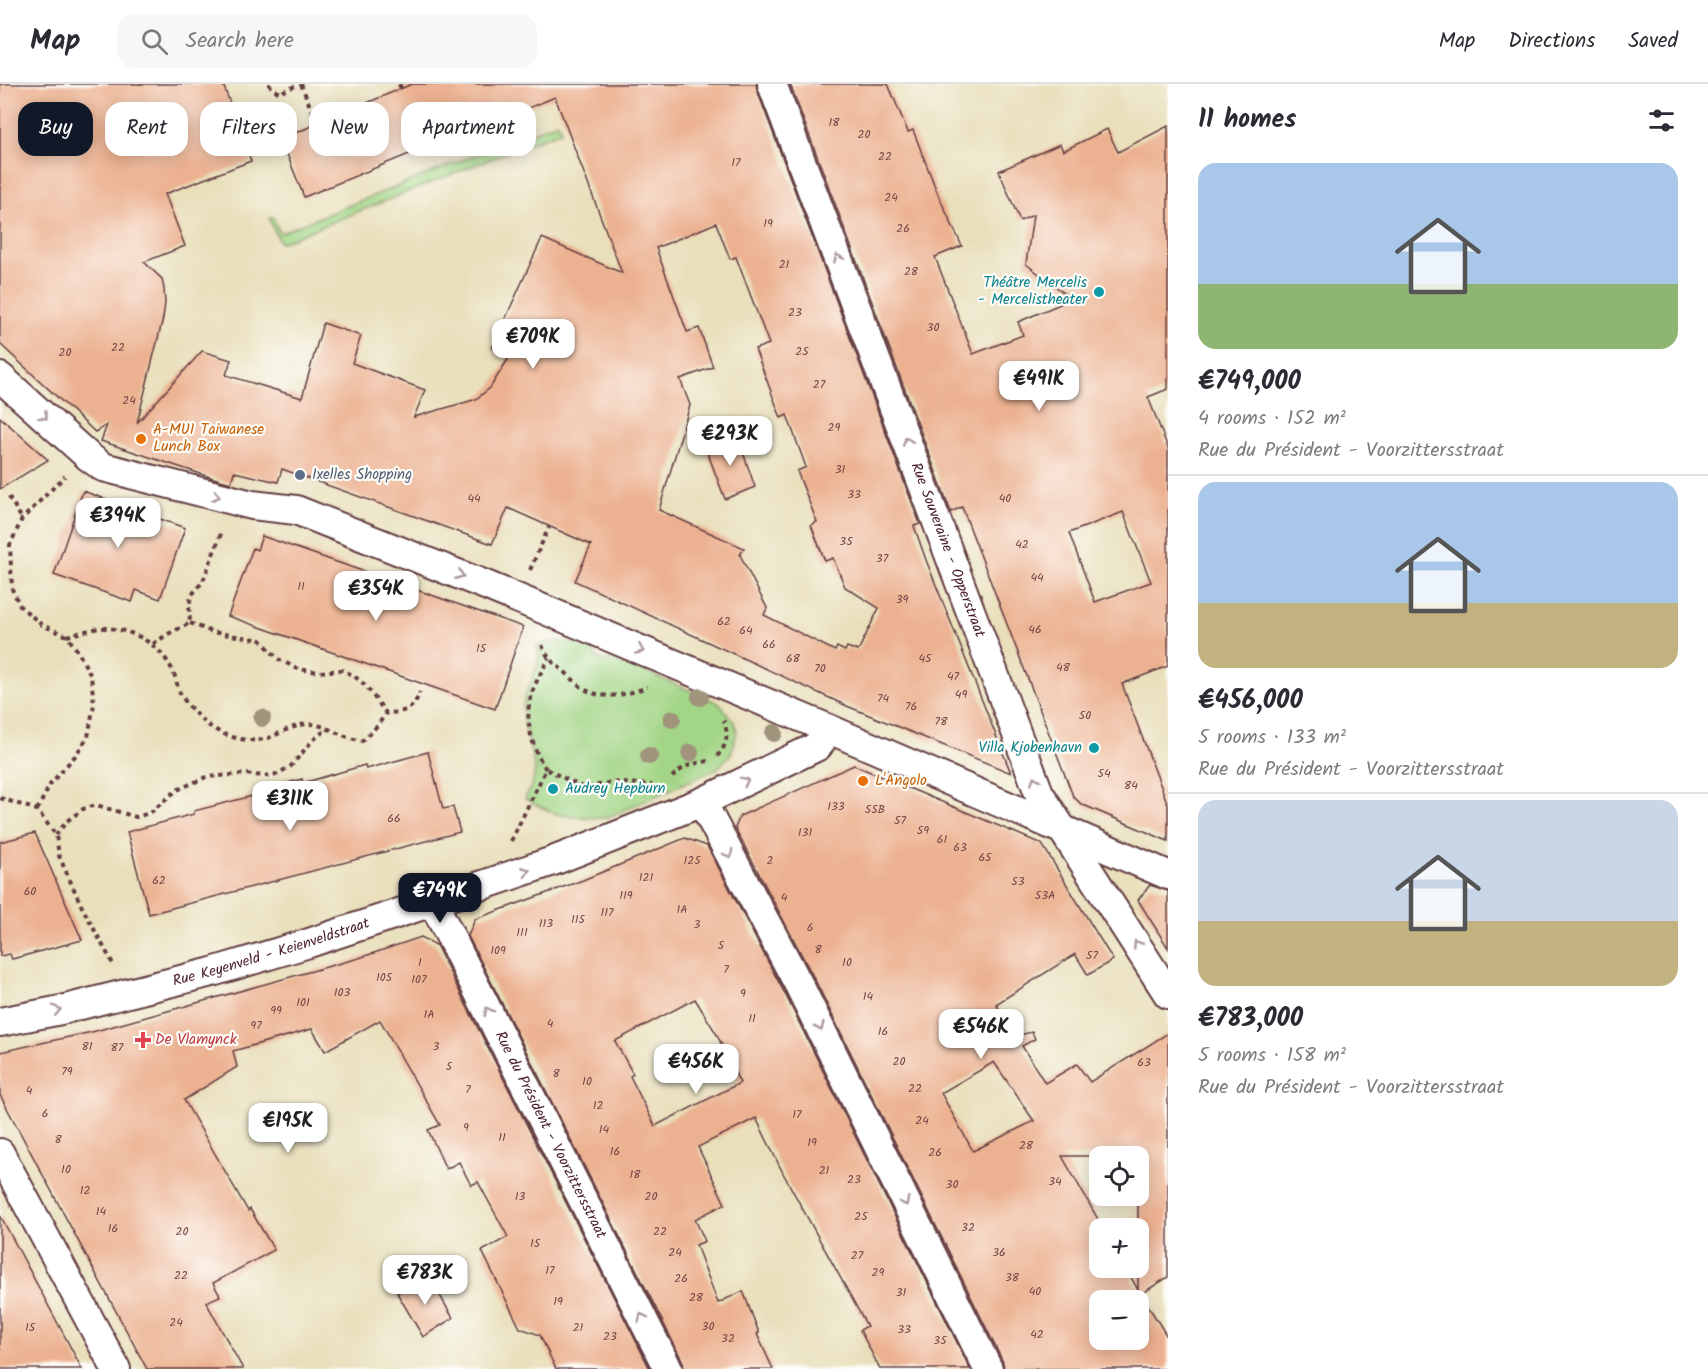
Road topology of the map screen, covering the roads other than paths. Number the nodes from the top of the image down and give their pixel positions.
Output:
1 (772, 84) edge
2 (0, 377) edge
3 (829, 729) junction
4 (702, 802) junction
5 (1065, 830) junction
6 (1168, 875) edge
7 (433, 902) junction
8 (1168, 994) edge
9 (0, 1022) edge
10 (0, 1153) edge
11 (116, 1369) edge
12 (668, 1369) edge
13 (988, 1369) edge

5 -> 1 street, Rue Souveraine - Opperstraat
2 -> 3 street
4 -> 3 street, Rue Keyenveld - Keienveldstraat
3 - 5 street
7 -> 4 street, Rue Keyenveld - Keienveldstraat
4 -> 13 street
5 - 6 street
8 -> 5 street, Rue Souveraine - Opperstraat
9 -> 7 street, Rue Keyenveld - Keienveldstraat
12 -> 7 street, Rue du Président - Voorzittersstraat
10 - 11 street

